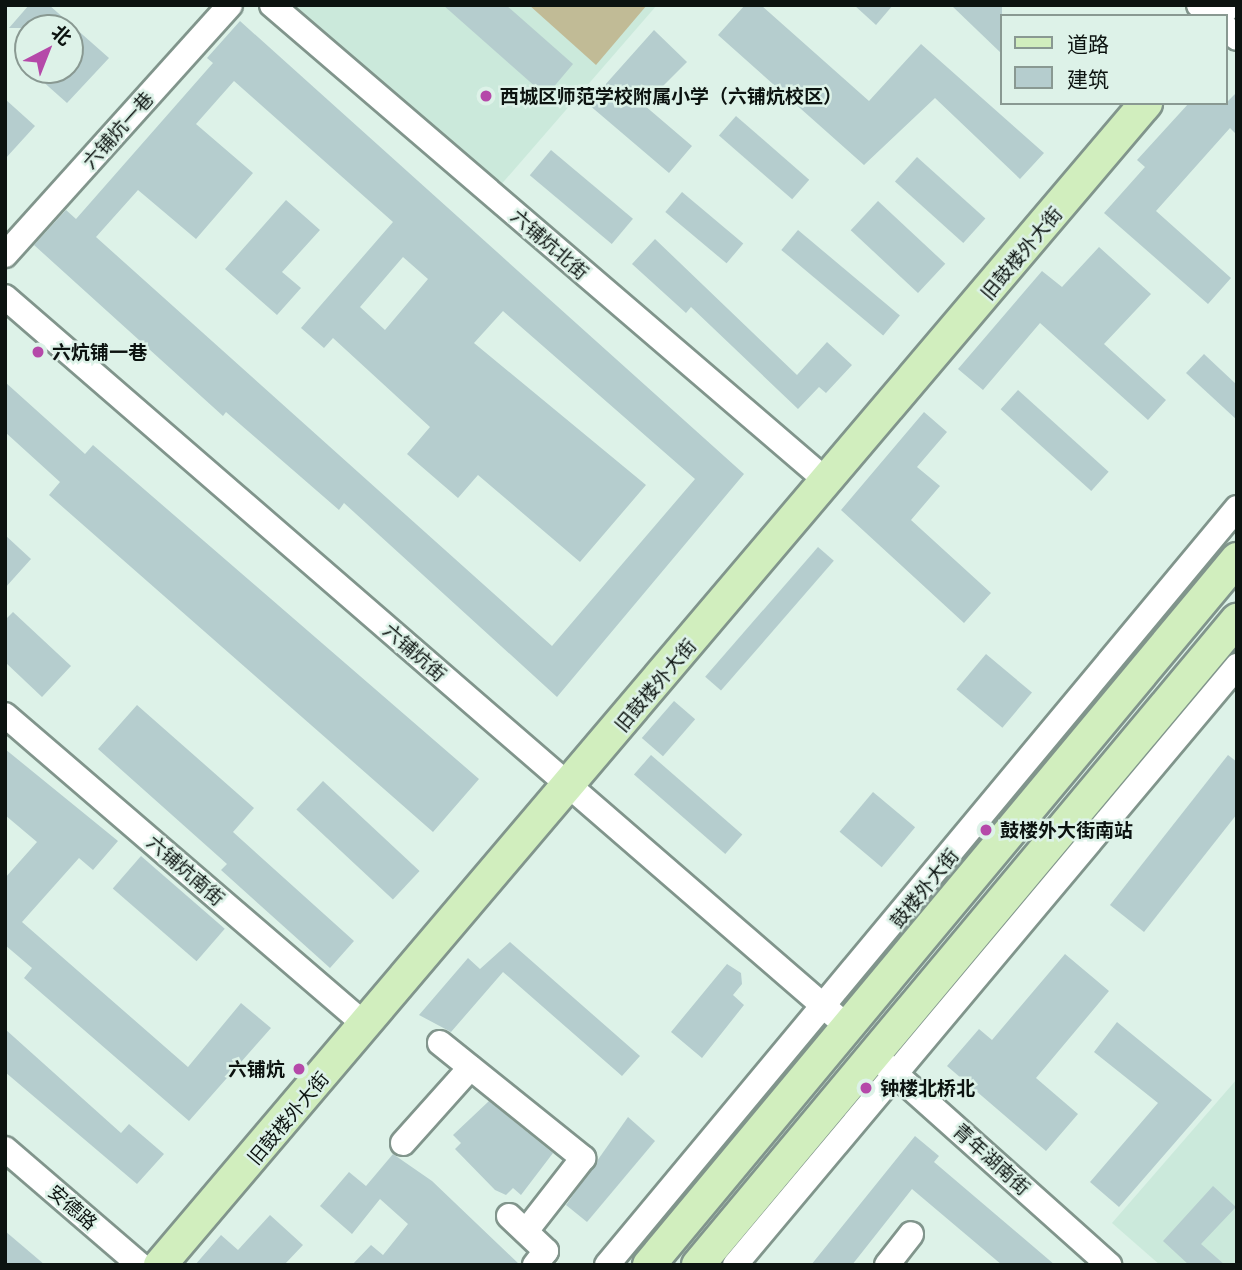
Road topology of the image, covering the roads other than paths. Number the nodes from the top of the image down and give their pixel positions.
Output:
1 (230, 5) edge
2 (272, 5) edge
3 (1144, 105) edge
4 (5, 255) edge
5 (5, 297) edge
6 (828, 482) junction
7 (1237, 508) edge
8 (1237, 559) edge
9 (1237, 620) edge
10 (1237, 666) edge
11 (5, 715) edge
12 (569, 786) junction
13 (837, 1018) junction
14 (366, 1025) junction
15 (440, 1043) dead end
16 (884, 1063) junction
17 (470, 1068) junction
18 (403, 1143) dead end
19 (5, 1149) edge
20 (911, 1234) dead end
21 (746, 1261) edge
22 (140, 1265) edge
23 (160, 1265) edge
24 (535, 1265) edge
25 (607, 1265) edge
26 (649, 1265) edge
27 (698, 1265) edge
28 (887, 1265) edge
29 (1109, 1265) edge

1 - 4 street, 六铺炕一巷
2 - 6 street, 六铺炕北街
3 - 6 main road, 旧鼓楼外大街
5 - 12 street, 六铺炕街
6 - 12 main road, 旧鼓楼外大街
7 - 13 street, 鼓楼外大街
8 - 13 main road, 鼓楼外大街
9 - 16 main road
10 - 16 street
11 - 14 street, 六铺炕南街
12 - 13 street, 六铺炕街
12 - 14 main road, 旧鼓楼外大街
13 - 25 street, 鼓楼外大街
13 - 26 main road, 鼓楼外大街
14 - 23 main road, 旧鼓楼外大街
15 - 17 street
16 - 21 street
16 - 27 main road
16 - 29 street, 青年湖南街
17 - 18 street
17 - 24 street
19 - 22 street, 安德路
20 - 28 street

